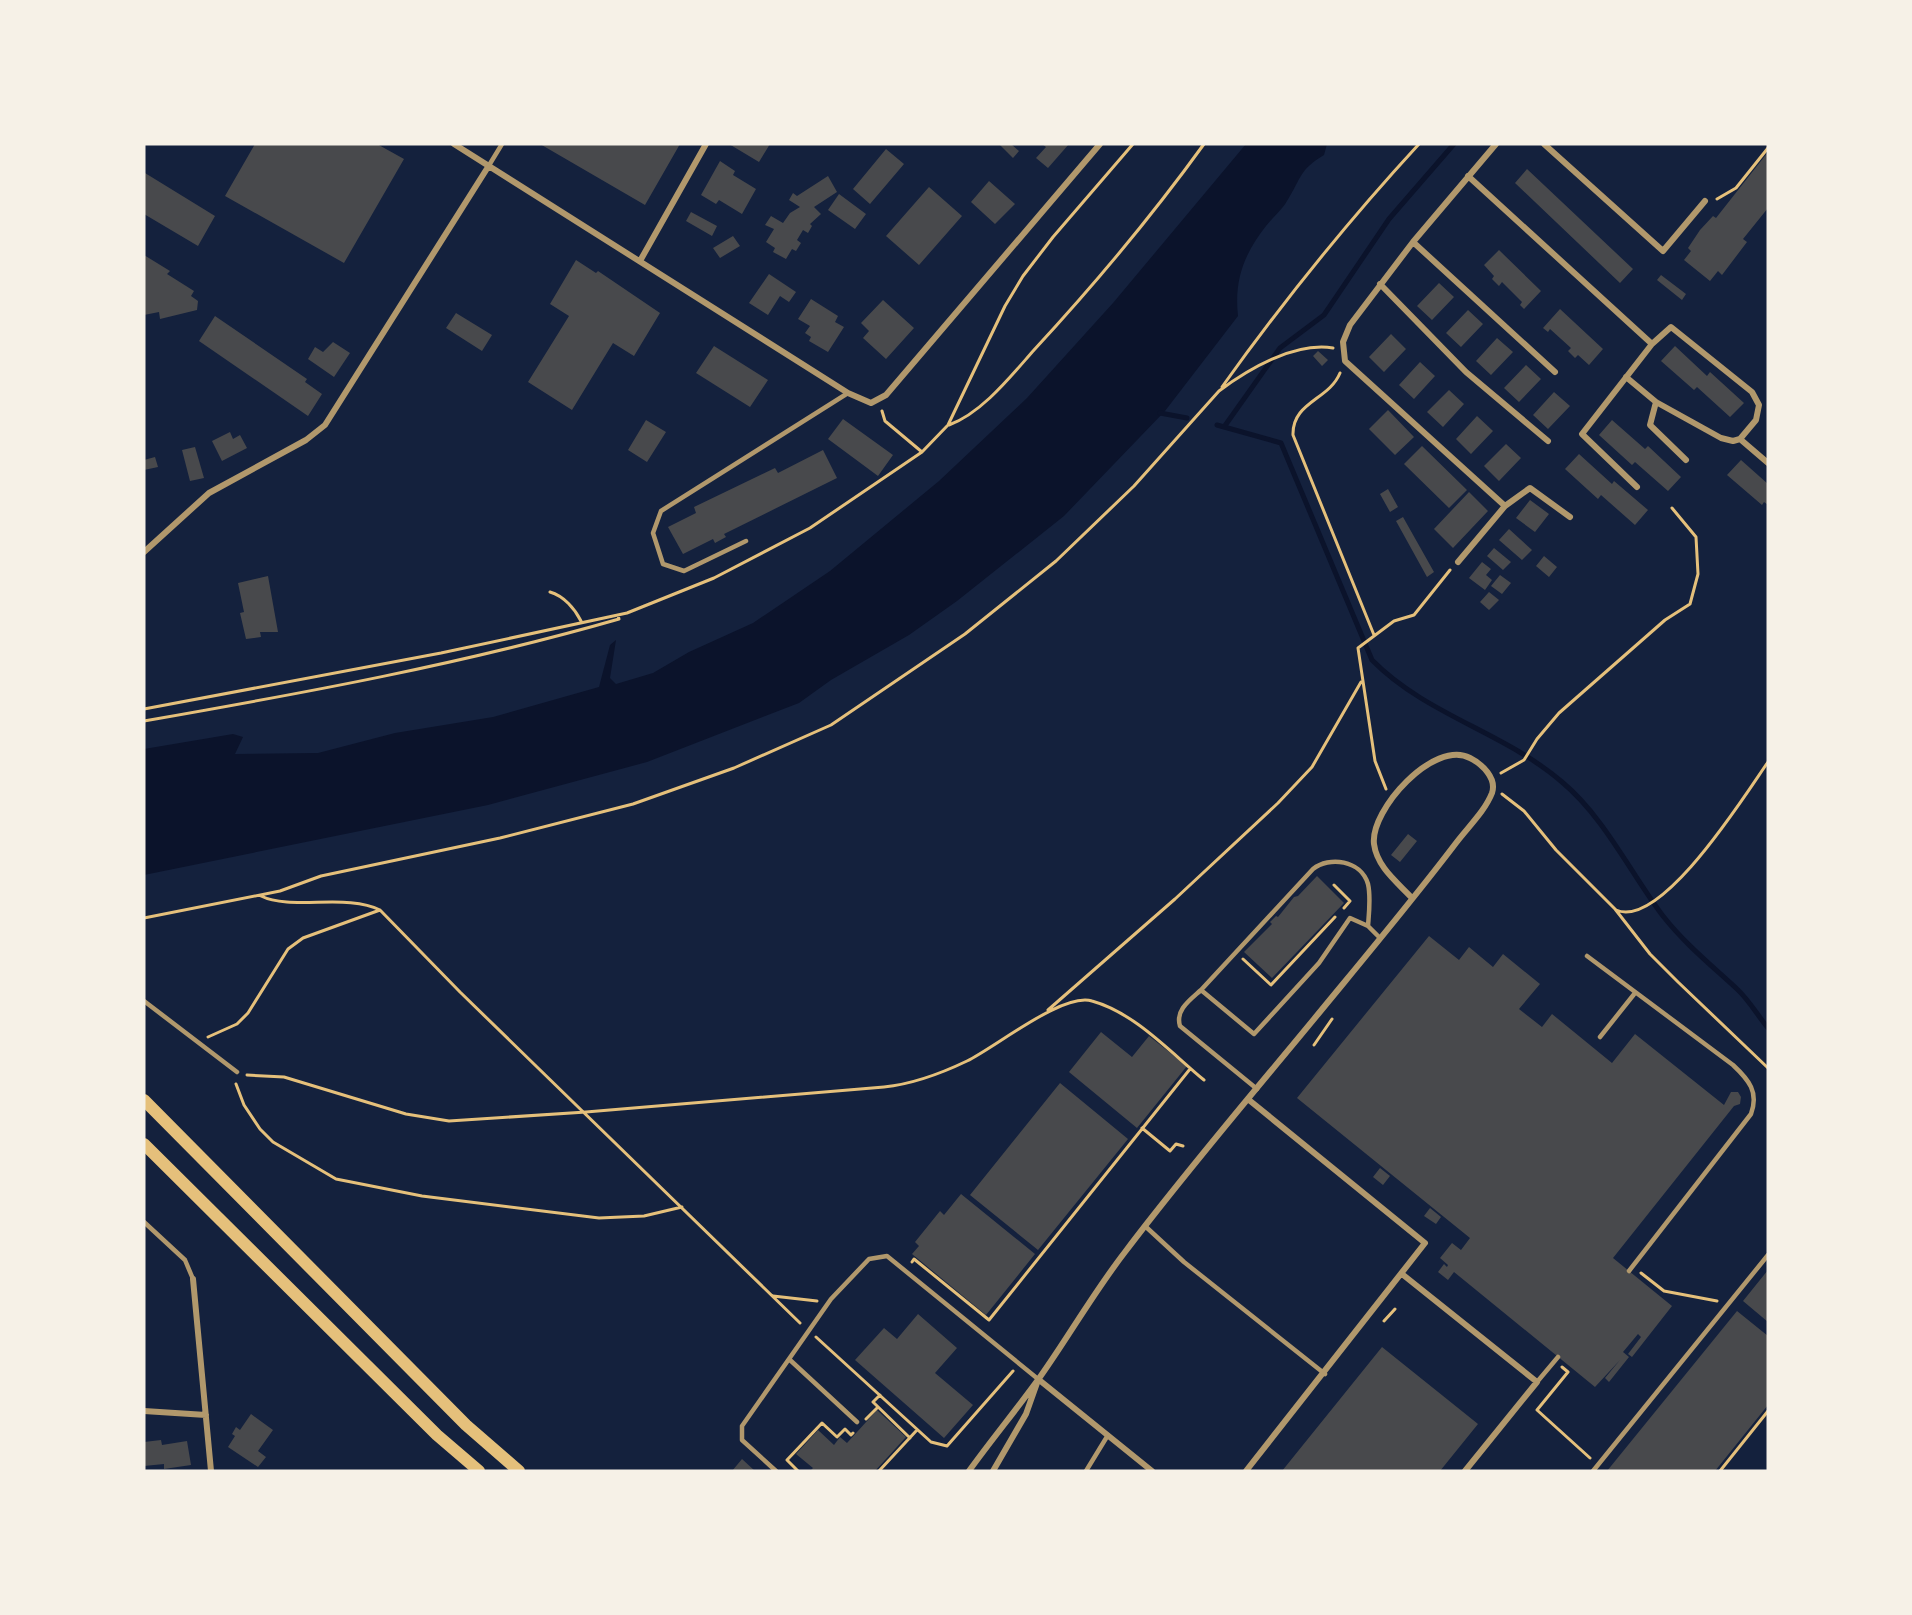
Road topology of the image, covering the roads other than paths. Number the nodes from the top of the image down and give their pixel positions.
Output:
1 (454, 144) edge
2 (502, 144) edge
3 (706, 144) edge
4 (1101, 144) edge
5 (1496, 144) edge
6 (1544, 144) edge
7 (488, 167) junction
8 (1467, 176) junction
9 (1705, 201) dead end
10 (1413, 242) junction
11 (640, 261) junction
12 (1380, 284) junction
13 (1652, 344) junction
14 (1556, 372) dead end
15 (1626, 378) junction
16 (848, 393) junction
17 (1656, 402) junction
18 (1740, 439) junction
19 (1548, 441) dead end
20 (1686, 460) dead end
21 (1768, 463) edge
22 (1637, 487) dead end
23 (1505, 506) junction
24 (1570, 517) dead end
25 (746, 541) dead end
26 (144, 552) edge
27 (1458, 562) road end
28 (1412, 898) junction
29 (1368, 926) junction
30 (1380, 938) junction
31 (1587, 956) dead end
32 (1201, 990) junction
33 (1635, 993) junction
34 (144, 1001) edge
35 (1600, 1037) dead end
36 (237, 1072) road end
37 (1257, 1089) junction
38 (1249, 1100) junction
39 (144, 1101) edge
40 (144, 1144) edge
41 (144, 1222) edge
42 (1145, 1226) junction
43 (1768, 1255) edge
44 (1631, 1269) road end
45 (1402, 1274) junction
46 (193, 1279) joint
47 (790, 1359) junction
48 (1556, 1359) road end
49 (1325, 1374) junction
50 (1038, 1380) junction
51 (1537, 1382) junction
52 (144, 1411) edge
53 (206, 1415) junction
54 (857, 1425) road end
55 (1108, 1436) junction
56 (211, 1471) edge
57 (479, 1471) edge
58 (519, 1471) edge
59 (776, 1471) edge
60 (969, 1471) edge
61 (993, 1471) edge
62 (1086, 1471) edge
63 (1152, 1471) edge
64 (1246, 1471) edge
65 (1465, 1471) edge
66 (1593, 1471) edge

1 - 7 street
2 - 7 lane
3 - 11 street
4 - 16 street
5 - 8 street
6 - 9 street
7 - 11 street
7 - 26 street
8 - 10 street
8 - 13 street
10 - 12 street
10 - 14 street
11 - 16 street
12 - 19 street
12 - 23 street
13 - 15 street
13 - 18 street
15 - 17 street
15 - 22 street
16 - 25 lane
17 - 18 street
17 - 20 street
18 - 21 street
23 - 24 street
23 - 27 street
28 - 28 street
28 - 30 street
29 - 30 lane
29 - 32 lane
29 - 32 lane
30 - 37 street
31 - 33 lane
32 - 37 lane
33 - 35 lane
33 - 44 lane
34 - 36 lane
37 - 38 street
38 - 42 street
38 - 45 street
39 - 58 main road
40 - 57 main road
41 - 46 lane
42 - 49 lane
42 - 50 street
43 - 66 lane
45 - 49 street
45 - 51 street
46 - 53 street
47 - 50 lane
47 - 54 lane
47 - 59 lane
48 - 51 lane
49 - 64 street
50 - 55 street
50 - 60 street
50 - 61 street
51 - 65 street
52 - 53 street
53 - 56 street
55 - 62 lane
55 - 63 street

